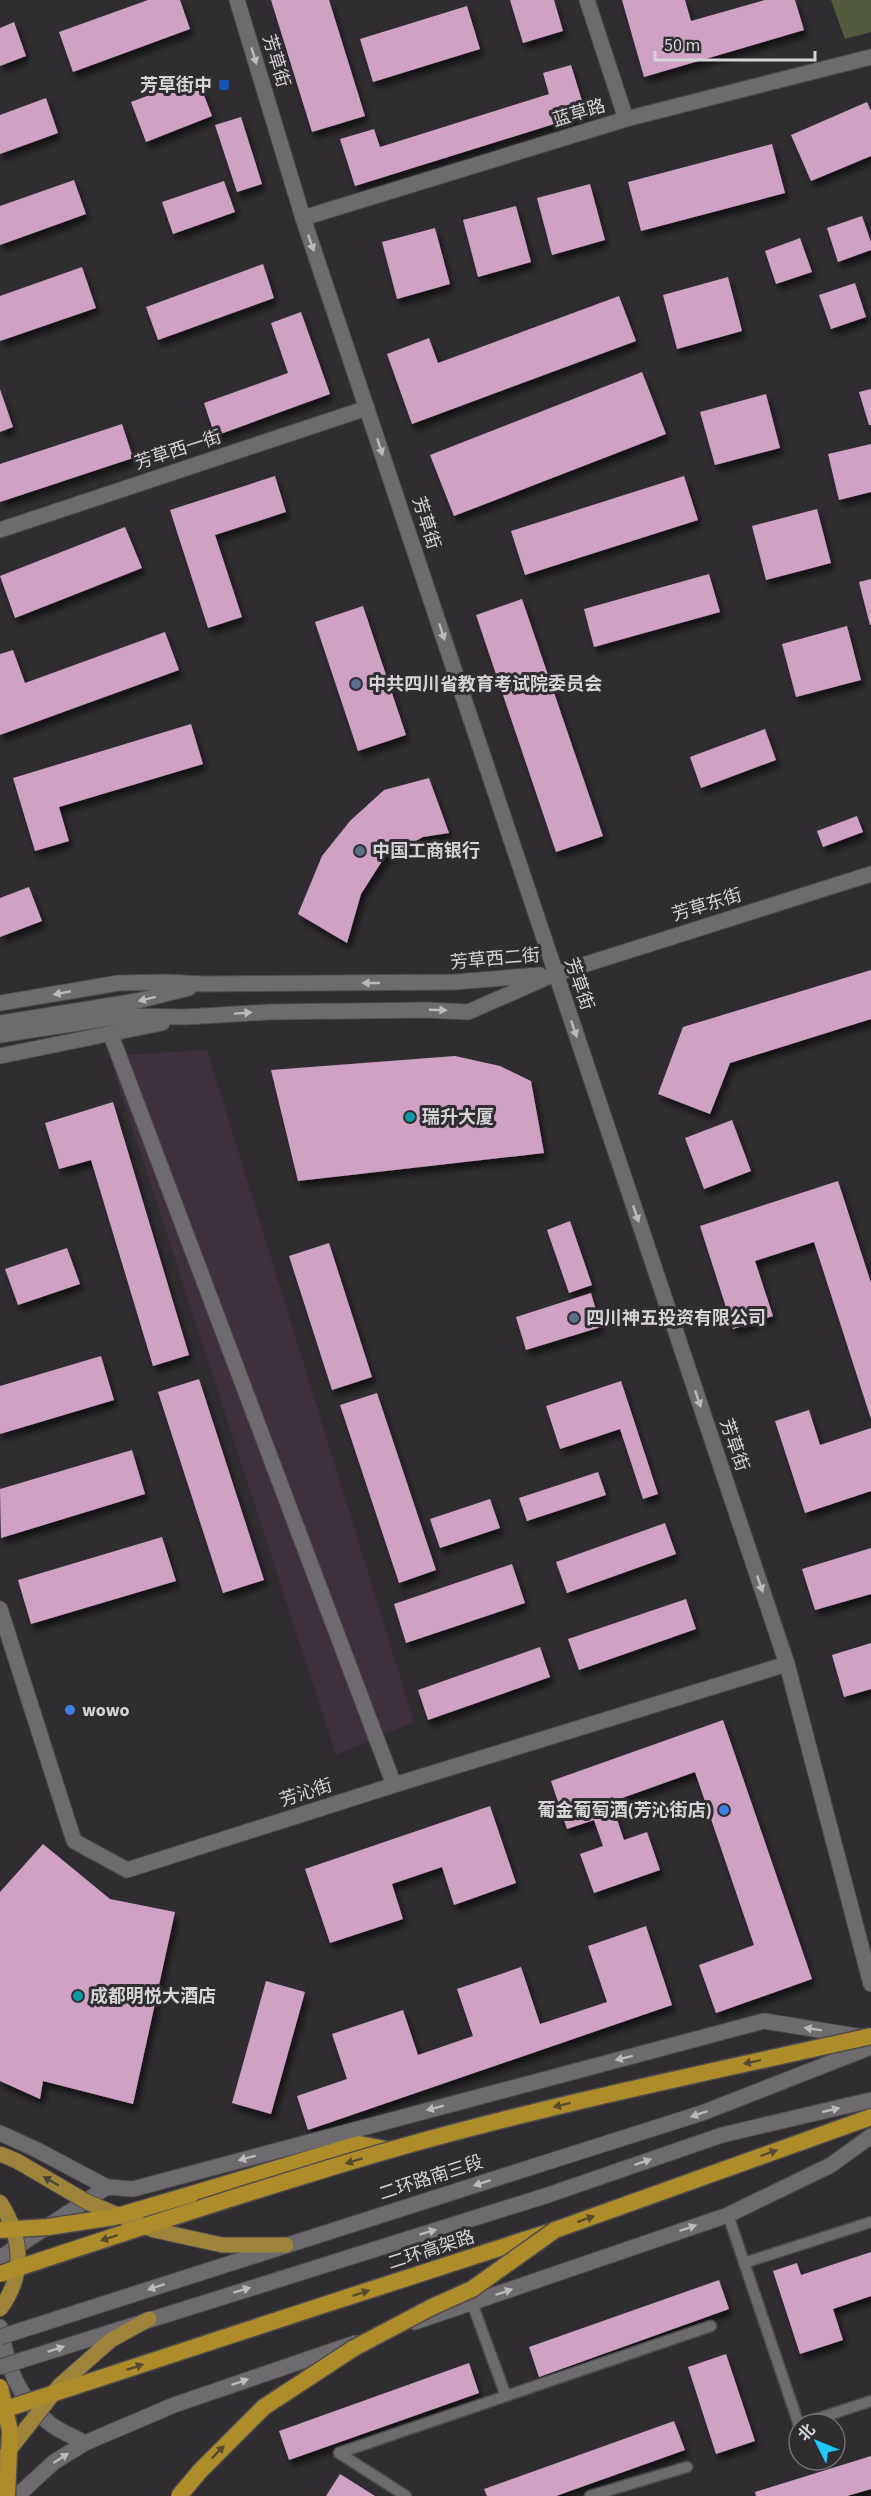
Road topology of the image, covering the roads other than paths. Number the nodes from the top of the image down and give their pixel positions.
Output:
1 (237, 0) edge
2 (586, 0) edge
3 (871, 57) edge
4 (626, 119) junction
5 (303, 218) junction
6 (367, 408) junction
7 (0, 530) edge
8 (871, 874) edge
9 (555, 974) junction
10 (204, 984) junction
11 (0, 1004) edge
12 (185, 1017) junction
13 (0, 1023) edge
14 (0, 1035) edge
15 (111, 1035) junction
16 (0, 1056) edge
17 (0, 1609) edge
18 (787, 1664) junction
19 (394, 1785) junction
20 (871, 1984) edge
21 (871, 2038) edge
22 (871, 2047) edge
23 (871, 2100) edge
24 (871, 2117) edge
25 (0, 2133) edge
26 (871, 2136) edge
27 (390, 2150) junction
28 (0, 2154) edge
29 (107, 2187) junction
30 (0, 2202) edge
31 (728, 2215) junction
32 (871, 2222) edge
33 (0, 2230) edge
34 (555, 2230) junction
35 (286, 2245) junction
36 (2, 2257) edge
37 (744, 2264) junction
38 (0, 2273) edge
39 (472, 2303) junction
40 (0, 2309) edge
41 (148, 2319) junction
42 (711, 2326) dead end
43 (0, 2327) edge
44 (0, 2337) edge
45 (0, 2367) edge
46 (0, 2387) edge
47 (20, 2393) junction
48 (506, 2396) junction
49 (0, 2400) edge
50 (871, 2401) edge
51 (0, 2411) edge
52 (796, 2412) edge
53 (837, 2412) edge
54 (85, 2443) junction
55 (0, 2462) edge
56 (687, 2467) dead end
57 (7, 2496) edge
58 (17, 2496) edge
59 (179, 2496) edge
60 (406, 2496) edge
61 (590, 2496) edge

1 -> 5 main road, 芳草街
2 - 4 main road
3 - 4 main road, 蓝草路
4 - 5 main road, 蓝草路
5 -> 6 main road, 芳草街
6 - 7 main road, 芳草西一街
6 -> 9 main road, 芳草街
8 - 9 main road, 芳草东街
9 -> 10 main road, 芳草西二街
12 -> 9 main road, 芳草西二街
9 -> 18 main road, 芳草街
10 -> 11 main road
10 -> 13 main road
12 - 14 main road
12 - 15 main road
15 - 16 main road
15 - 19 main road
17 - 19 main road, 芳沁街
18 - 19 main road, 芳沁街
18 - 20 main road, 芳草街
21 -> 27 highway, bridge
21 -> 29 main road
22 -> 35 main road, 二环路南三段, bridge
41 -> 23 main road, bridge
34 -> 24 highway, 二环高架路
25 - 29 main road
26 - 31 main road
27 - 33 highway, bridge
27 -> 38 highway, bridge
35 -> 28 main road, bridge
29 - 36 main road
30 - 40 main road, bridge
31 - 37 lane
39 -> 31 main road
32 - 37 lane
51 -> 34 highway, 二环高架路, bridge
59 -> 34 highway, bridge
35 -> 44 main road, 二环路南三段, bridge
36 - 38 main road
37 - 52 lane
39 - 48 lane
54 -> 39 main road
45 -> 41 main road, bridge
41 - 55 main road, bridge
42 - 48 lane
43 - 47 main road
46 - 57 highway, bridge
47 - 49 main road
47 - 54 main road
48 - 60 lane
50 - 53 lane
58 -> 54 main road
56 - 61 lane

